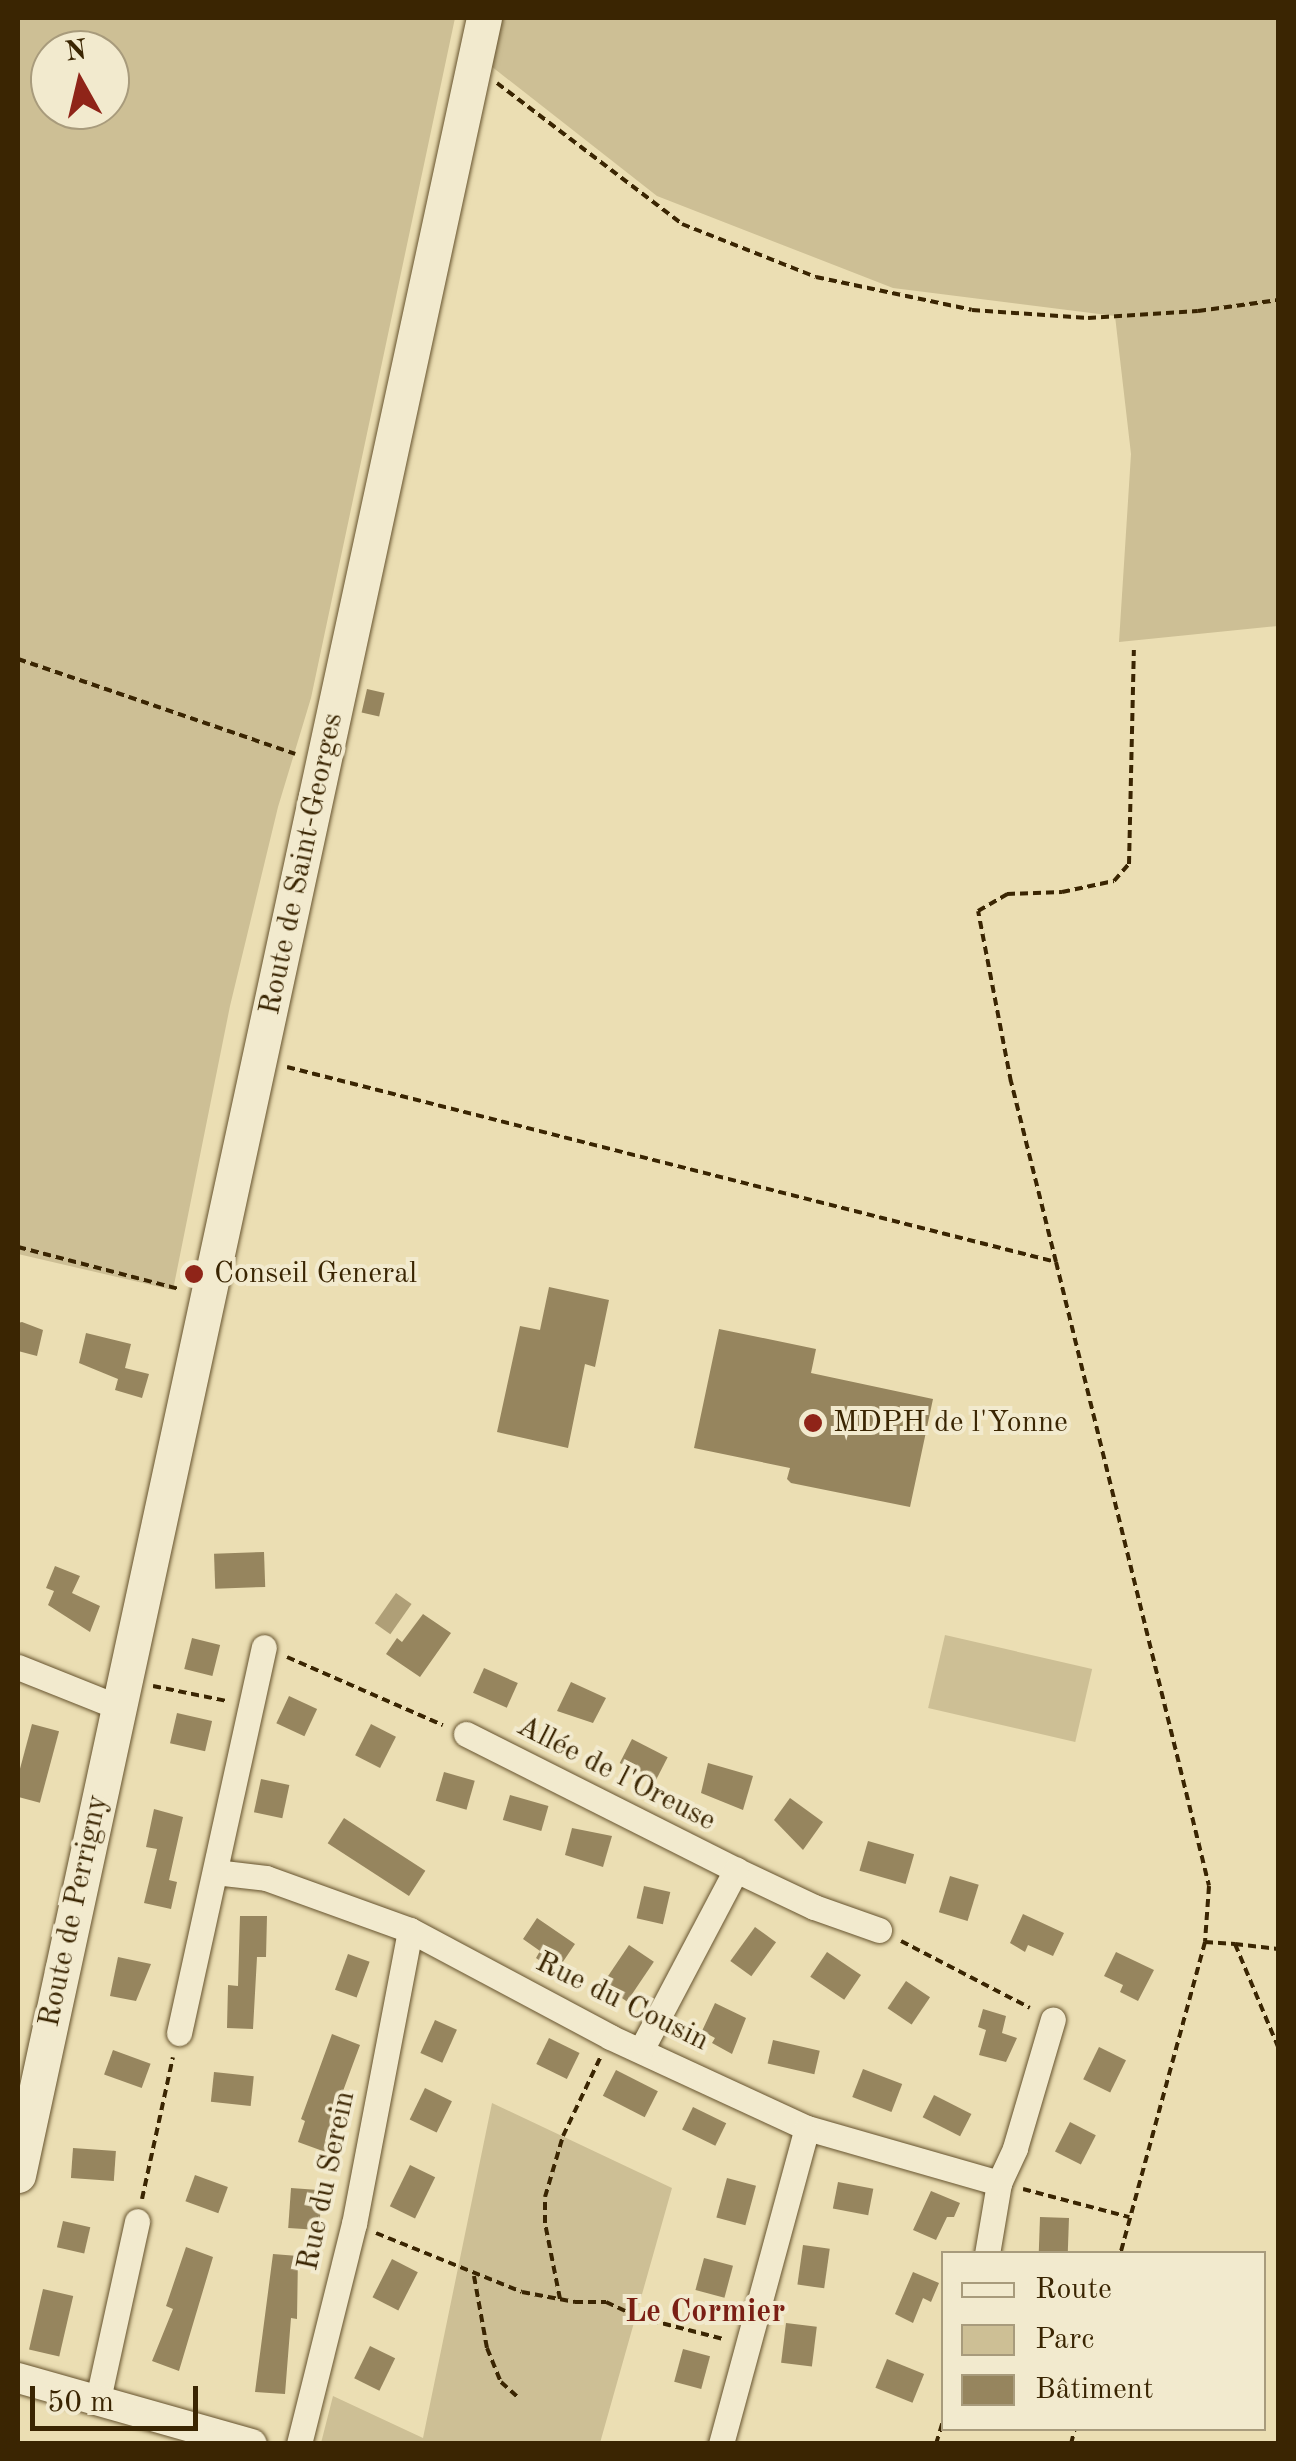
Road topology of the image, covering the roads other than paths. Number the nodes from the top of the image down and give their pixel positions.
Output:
1 (484, 19) edge
2 (264, 1648) road end
3 (18, 1666) edge
4 (121, 1693) junction
5 (466, 1734) road end
6 (736, 1870) junction
7 (215, 1872) junction
8 (410, 1930) junction
9 (879, 1930) road end
10 (1053, 2019) road end
11 (179, 2033) road end
12 (641, 2050) junction
13 (807, 2128) junction
14 (18, 2174) edge
15 (999, 2183) junction
16 (137, 2221) road end
17 (987, 2251) edge
18 (18, 2378) edge
19 (98, 2399) junction
20 (252, 2444) edge
21 (299, 2444) edge
22 (722, 2444) edge

1 - 4 main road, Route de Saint-Georges
2 - 7 street
3 - 4 street
4 - 14 main road, Route de Perrigny
5 - 6 street, Allée de l'Oreuse
6 - 9 street, Allée de l'Oreuse
6 - 12 street, Allée de l'Oreuse
7 - 8 street, Rue du Cousin
7 - 11 street
8 - 12 street, Rue du Cousin
8 - 21 street, Rue du Serein
10 - 15 street
12 - 13 street, Rue du Cousin
13 - 15 street, Rue du Cousin
13 - 22 street
15 - 17 street
16 - 19 street
18 - 19 street
19 - 20 street

